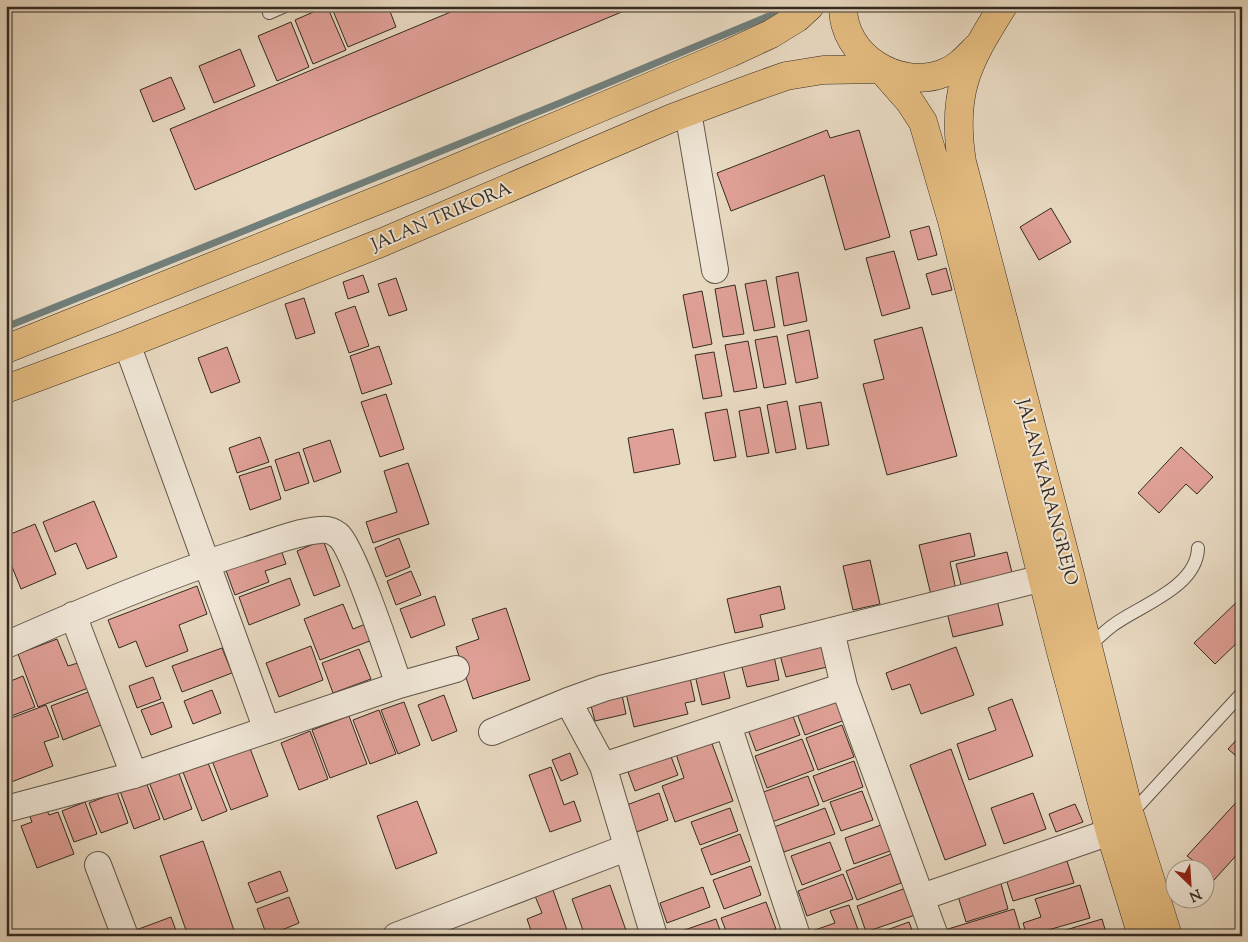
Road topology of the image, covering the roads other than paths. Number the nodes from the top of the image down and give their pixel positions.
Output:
1 (285, 6) edge
2 (810, 6) edge
3 (843, 6) edge
4 (991, 6) edge
5 (1004, 6) edge
6 (270, 13) dead end
7 (978, 47) junction
8 (881, 69) junction
9 (688, 112) junction
10 (715, 270) dead end
11 (127, 344) junction
12 (6, 349) edge
13 (6, 389) edge
14 (1198, 548) dead end
15 (207, 563) junction
16 (1043, 578) junction
17 (73, 616) junction
18 (831, 630) junction
19 (6, 645) edge
20 (1088, 647) junction
21 (456, 669) dead end
22 (399, 685) junction
23 (844, 686) junction
24 (1242, 693) edge
25 (568, 701) junction
26 (728, 725) junction
27 (267, 730) junction
28 (492, 732) dead end
29 (603, 766) junction
30 (134, 775) junction
31 (6, 809) edge
32 (1120, 824) junction
33 (626, 848) junction
34 (98, 865) dead end
35 (922, 897) junction
36 (125, 936) edge
37 (396, 936) edge
38 (654, 936) edge
39 (797, 936) edge
40 (935, 936) edge
41 (1142, 936) edge
42 (1168, 936) edge

1 - 6 lane
2 - 12 main road
3 - 8 main road
4 - 7 main road
5 - 7 main road
7 - 8 main road
7 - 20 main road, JALAN KARANGREJO
8 - 9 main road, JALAN TRIKORA
8 - 16 main road, JALAN KARANGREJO
9 - 10 street
9 - 11 main road, JALAN TRIKORA
11 - 13 main road, JALAN TRIKORA
11 - 15 street
14 - 20 lane
15 - 17 street
15 - 22 street
15 - 27 street
16 - 18 street
16 - 32 main road, JALAN KARANGREJO
17 - 19 street
17 - 30 street
18 - 23 street
18 - 25 street
20 - 32 main road, JALAN KARANGREJO
21 - 22 street
22 - 27 street
23 - 26 street
23 - 35 street
24 - 32 lane
25 - 28 street
25 - 29 street
26 - 29 street
26 - 39 street
27 - 30 street
29 - 33 street
30 - 31 street
32 - 35 street
32 - 41 main road, JALAN KARANGREJO
32 - 42 main road, JALAN KARANGREJO
33 - 37 street
33 - 38 street
34 - 36 street
35 - 40 street

